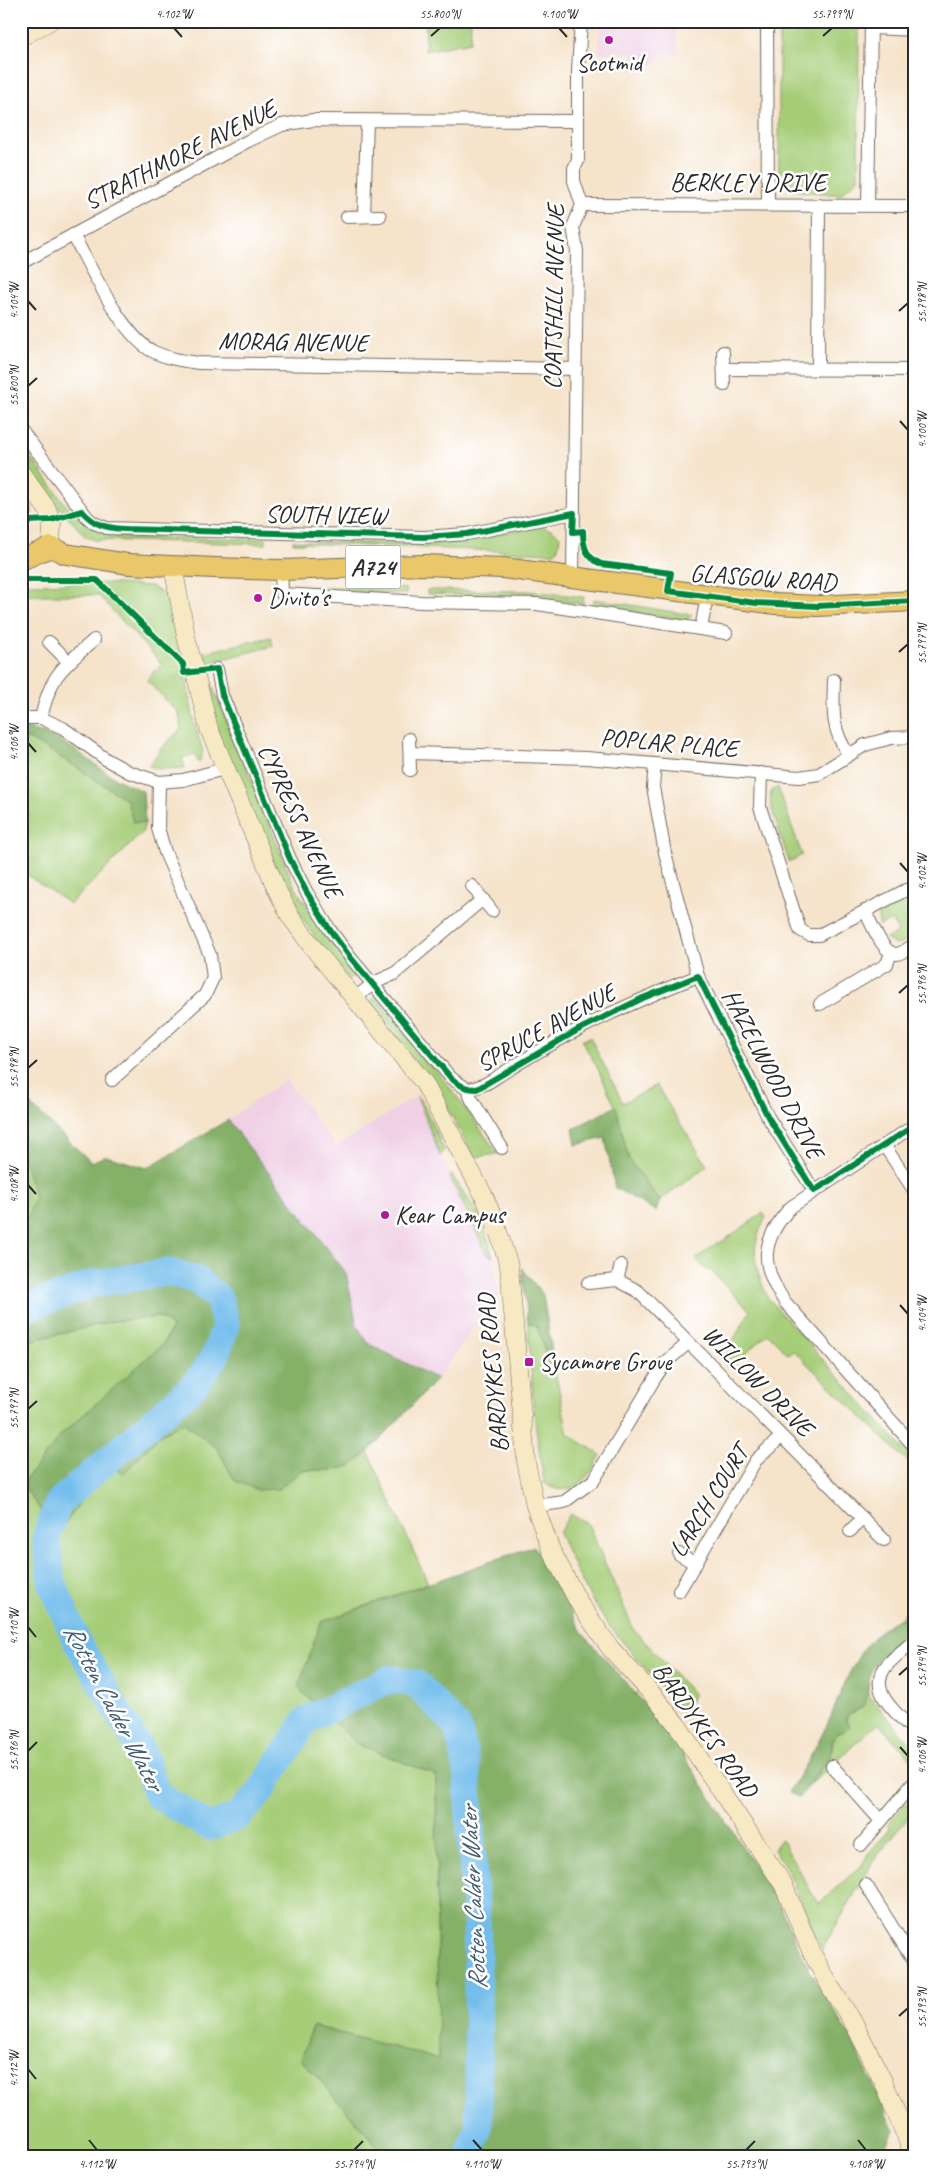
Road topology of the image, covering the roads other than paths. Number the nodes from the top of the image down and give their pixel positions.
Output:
1 (50, 21) edge
2 (581, 21) edge
3 (767, 21) edge
4 (871, 25) edge
5 (915, 30) edge
6 (21, 37) edge
7 (367, 121) junction
8 (578, 121) junction
9 (768, 204) junction
10 (582, 205) junction
11 (819, 205) junction
12 (868, 205) junction
13 (915, 206) edge
14 (364, 216) junction
15 (380, 216) dead end
16 (347, 217) dead end
17 (73, 235) junction
18 (21, 263) edge
19 (723, 352) dead end
20 (576, 369) junction
21 (724, 369) junction
22 (818, 369) junction
23 (915, 370) edge
24 (724, 386) dead end
25 (21, 430) edge
26 (21, 473) edge
27 (574, 513) junction
28 (51, 547) junction
29 (21, 560) edge
30 (173, 566) junction
31 (281, 570) junction
32 (573, 576) junction
33 (707, 596) junction
34 (915, 601) edge
35 (701, 629) junction
36 (726, 633) dead end
37 (94, 640) dead end
38 (49, 642) dead end
39 (69, 662) junction
40 (217, 669) dead end
41 (834, 680) dead end
42 (21, 718) edge
43 (41, 718) junction
44 (915, 737) edge
45 (409, 739) dead end
46 (410, 753) junction
47 (849, 755) junction
48 (655, 764) junction
49 (224, 769) junction
50 (410, 770) dead end
51 (761, 773) junction
52 (159, 782) junction
53 (472, 886) dead end
54 (914, 889) edge
55 (483, 899) junction
56 (492, 911) dead end
57 (865, 911) junction
58 (915, 944) edge
59 (891, 953) junction
60 (698, 976) junction
61 (374, 983) junction
62 (354, 999) junction
63 (820, 1004) dead end
64 (112, 1080) dead end
65 (467, 1089) junction
66 (915, 1125) edge
67 (884, 1145) junction
68 (502, 1148) dead end
69 (814, 1191) junction
70 (915, 1192) edge
71 (621, 1265) dead end
72 (617, 1280) junction
73 (588, 1283) dead end
74 (688, 1343) junction
75 (781, 1438) junction
76 (915, 1447) edge
77 (535, 1506) junction
78 (863, 1518) junction
79 (850, 1531) dead end
80 (884, 1540) dead end
81 (679, 1554) dead end
82 (696, 1564) junction
83 (679, 1591) dead end
84 (915, 1640) edge
85 (915, 1732) edge
86 (832, 1766) dead end
87 (915, 1781) edge
88 (881, 1821) junction
89 (862, 1845) dead end
90 (866, 1885) dead end
91 (914, 1959) edge
92 (914, 2156) edge

1 - 6 main road
2 - 8 street, COATSHILL AVENUE
3 - 9 street
4 - 5 street
4 - 12 street
7 - 8 street, STRATHMORE AVENUE
7 - 14 street
7 - 17 street, STRATHMORE AVENUE
8 - 10 street, COATSHILL AVENUE
9 - 10 street, BERKLEY DRIVE
9 - 11 street, BERKLEY DRIVE
10 - 20 street, COATSHILL AVENUE
11 - 12 street, BERKLEY DRIVE
11 - 22 street
12 - 13 street, BERKLEY DRIVE
14 - 15 street
14 - 16 street
17 - 18 street, STRATHMORE AVENUE
17 - 20 street, MORAG AVENUE
19 - 21 street
20 - 27 street, COATSHILL AVENUE
21 - 22 street
21 - 24 street
22 - 23 street
25 - 27 street, SOUTH VIEW
26 - 28 main road
27 - 32 street, COATSHILL AVENUE
28 - 29 main road
28 - 30 main road, GLASGOW ROAD / A724
30 - 31 main road, GLASGOW ROAD / A724
30 - 49 main road, BARDYKES ROAD
31 - 32 main road, GLASGOW ROAD / A724
31 - 35 street
32 - 33 main road, GLASGOW ROAD / A724
33 - 34 main road, GLASGOW ROAD / A724
33 - 35 street
35 - 36 street
37 - 39 street
38 - 39 street
39 - 43 street
40 - 61 street, CYPRESS AVENUE
41 - 47 street
42 - 43 street
43 - 52 street
44 - 47 street, POPLAR PLACE
45 - 46 street
46 - 48 street, POPLAR PLACE
46 - 50 street
47 - 51 street, POPLAR PLACE
48 - 51 street, POPLAR PLACE
48 - 60 street, HAZELWOOD DRIVE
49 - 52 street
49 - 62 main road, BARDYKES ROAD
51 - 57 street
52 - 64 street
53 - 55 street
54 - 57 street
55 - 56 street
55 - 61 street
57 - 59 street
58 - 59 street
59 - 63 street
60 - 65 street, SPRUCE AVENUE
60 - 69 street, HAZELWOOD DRIVE
61 - 62 street
61 - 65 street, CYPRESS AVENUE
62 - 77 main road, BARDYKES ROAD
65 - 68 street, CYPRESS AVENUE
66 - 67 street
67 - 69 street
67 - 70 street
69 - 76 street
71 - 72 street
72 - 73 street
72 - 74 street, WILLOW DRIVE
74 - 75 street, WILLOW DRIVE
74 - 77 street
75 - 78 street, WILLOW DRIVE
75 - 82 street, LARCH COURT
77 - 92 main road, BARDYKES ROAD
78 - 79 street
78 - 80 street, WILLOW DRIVE
81 - 82 street
82 - 83 street, LARCH COURT
84 - 85 street
86 - 88 street
87 - 88 street
88 - 89 street
90 - 91 street

